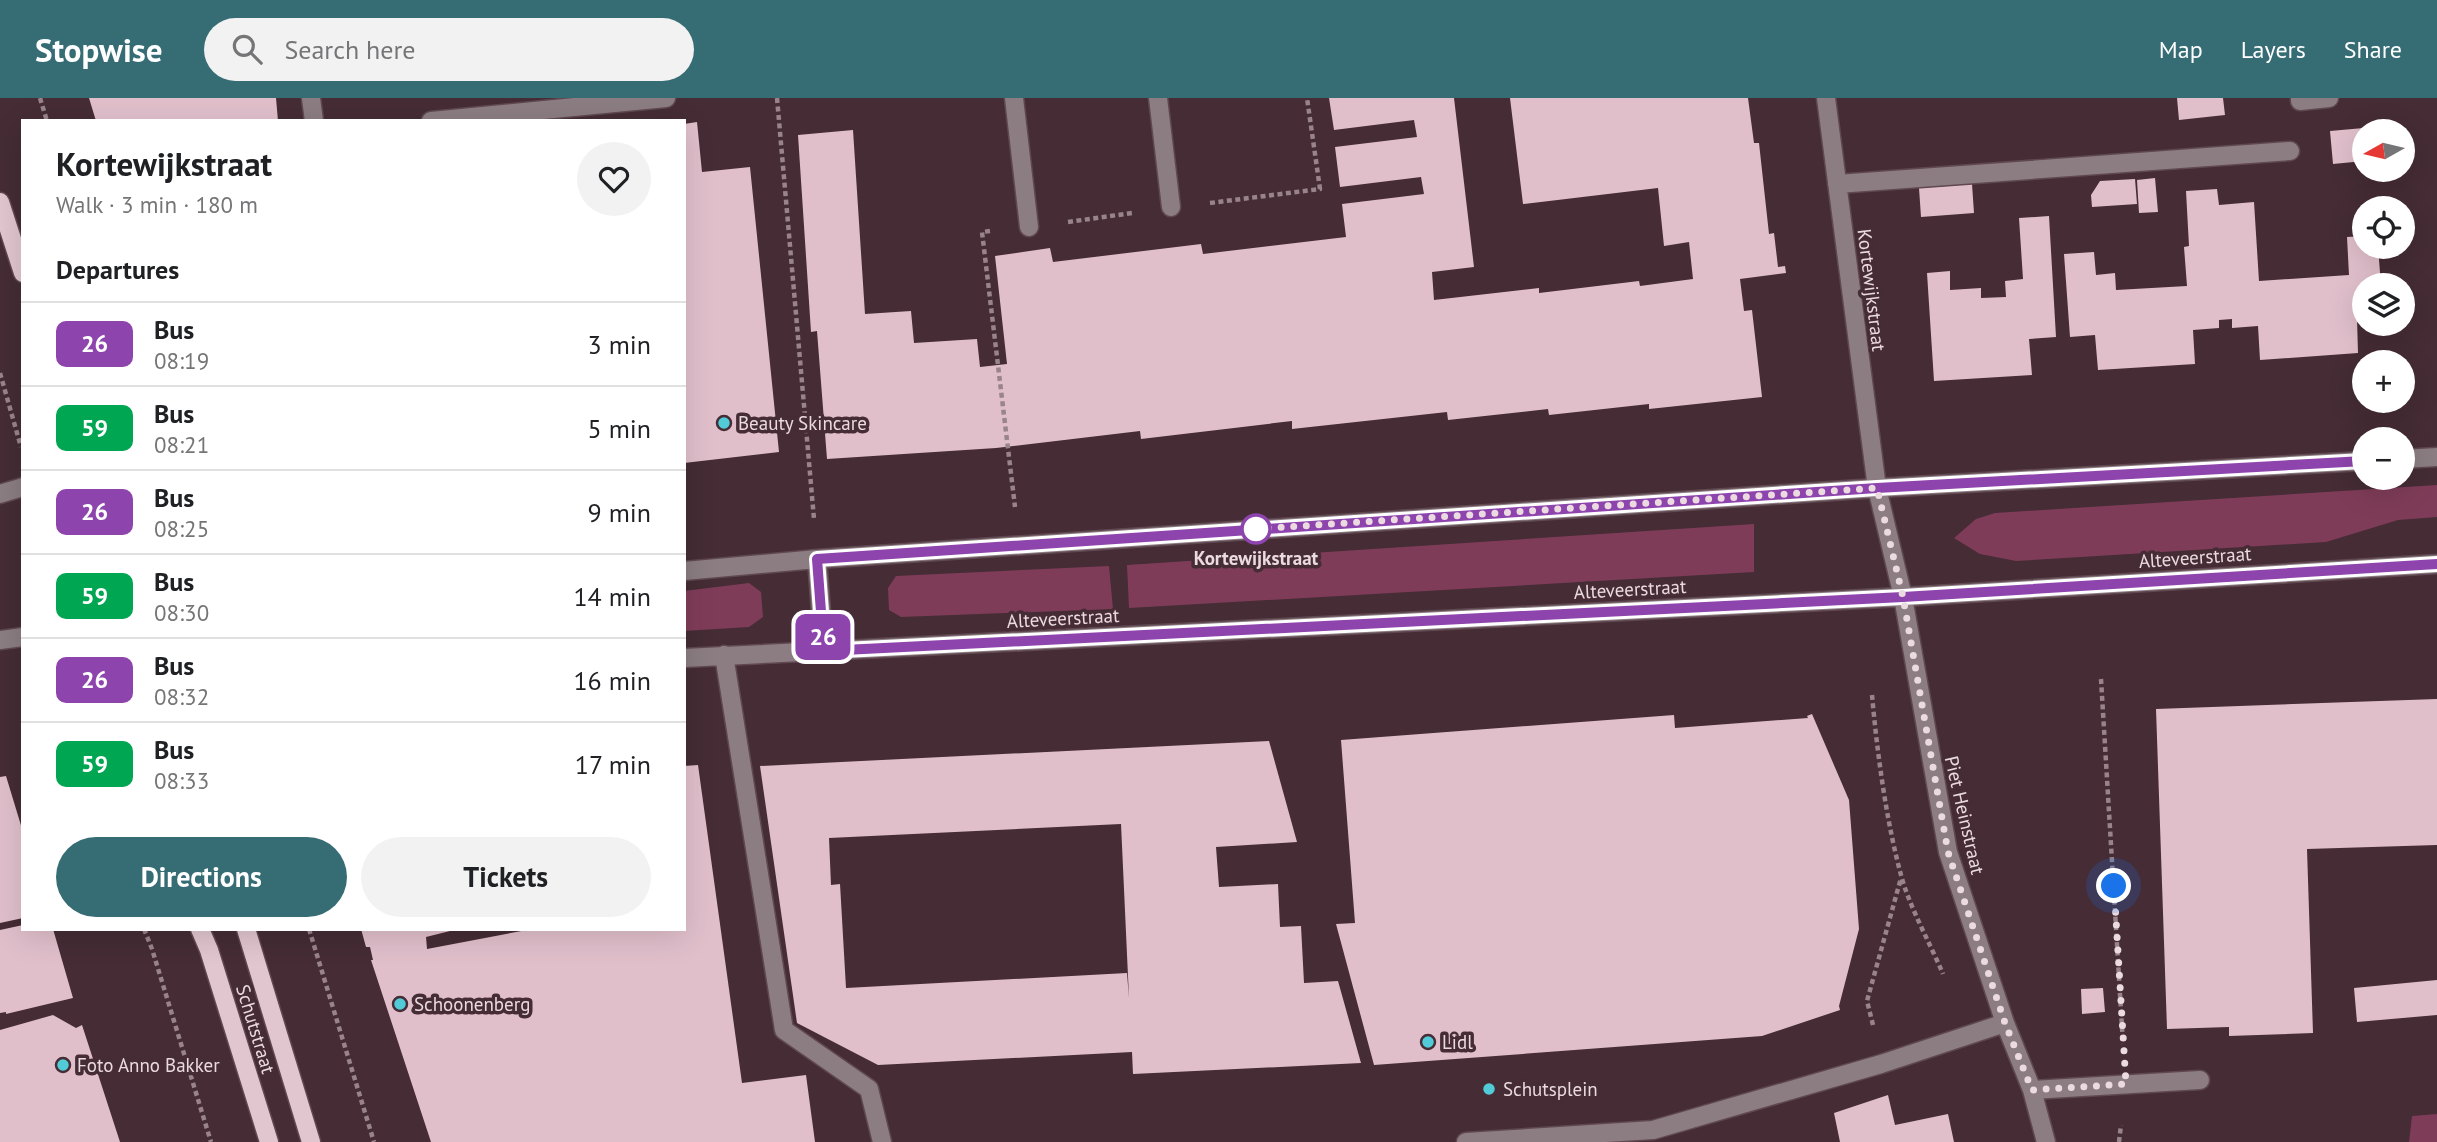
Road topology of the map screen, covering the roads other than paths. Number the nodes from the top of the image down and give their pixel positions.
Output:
1 (311, 98) edge
2 (666, 98) edge
3 (1014, 98) edge
4 (1158, 98) edge
5 (1826, 98) edge
6 (2300, 98) edge
7 (2329, 98) edge
8 (314, 119) edge
9 (451, 119) edge
10 (2290, 151) dead end
11 (1837, 184) junction
12 (0, 202) edge
13 (1171, 208) dead end
14 (1029, 228) road end
15 (21, 267) edge
16 (2437, 457) edge
17 (2415, 458) edge
18 (2352, 462) edge
19 (21, 488) edge
20 (1877, 488) junction
21 (0, 494) edge
22 (817, 559) junction
23 (2437, 564) edge
24 (686, 571) edge
25 (1903, 597) junction
26 (824, 651) junction
27 (724, 655) junction
28 (686, 658) edge
29 (201, 931) edge
30 (247, 931) edge
31 (2005, 1023) junction
32 (2200, 1080) dead end
33 (2032, 1090) junction
34 (1656, 1136) edge
35 (269, 1142) edge
36 (311, 1142) edge
37 (882, 1142) edge
38 (1466, 1142) edge
39 (2046, 1142) edge

1 - 8 street
2 - 9 street
3 - 14 street
4 - 13 street
5 - 11 street, Kortewijkstraat
6 - 7 street
10 - 11 street
11 - 20 street, Kortewijkstraat
12 - 15 main road
16 - 17 street
18 - 20 street
19 - 21 street
20 - 22 street
20 - 25 street, Piet Heinstraat
22 - 24 street
22 - 26 street
23 - 25 street, Alteveerstraat
25 - 26 street, Alteveerstraat
25 - 31 street, Piet Heinstraat
26 - 27 street, Alteveerstraat
27 - 28 street, Alteveerstraat
27 - 37 street
29 - 35 main road, Schutstraat
30 - 36 main road, Schutstraat
31 - 33 street, Piet Heinstraat
31 - 34 street
32 - 33 street
33 - 39 street, Piet Heinstraat
34 - 38 street

